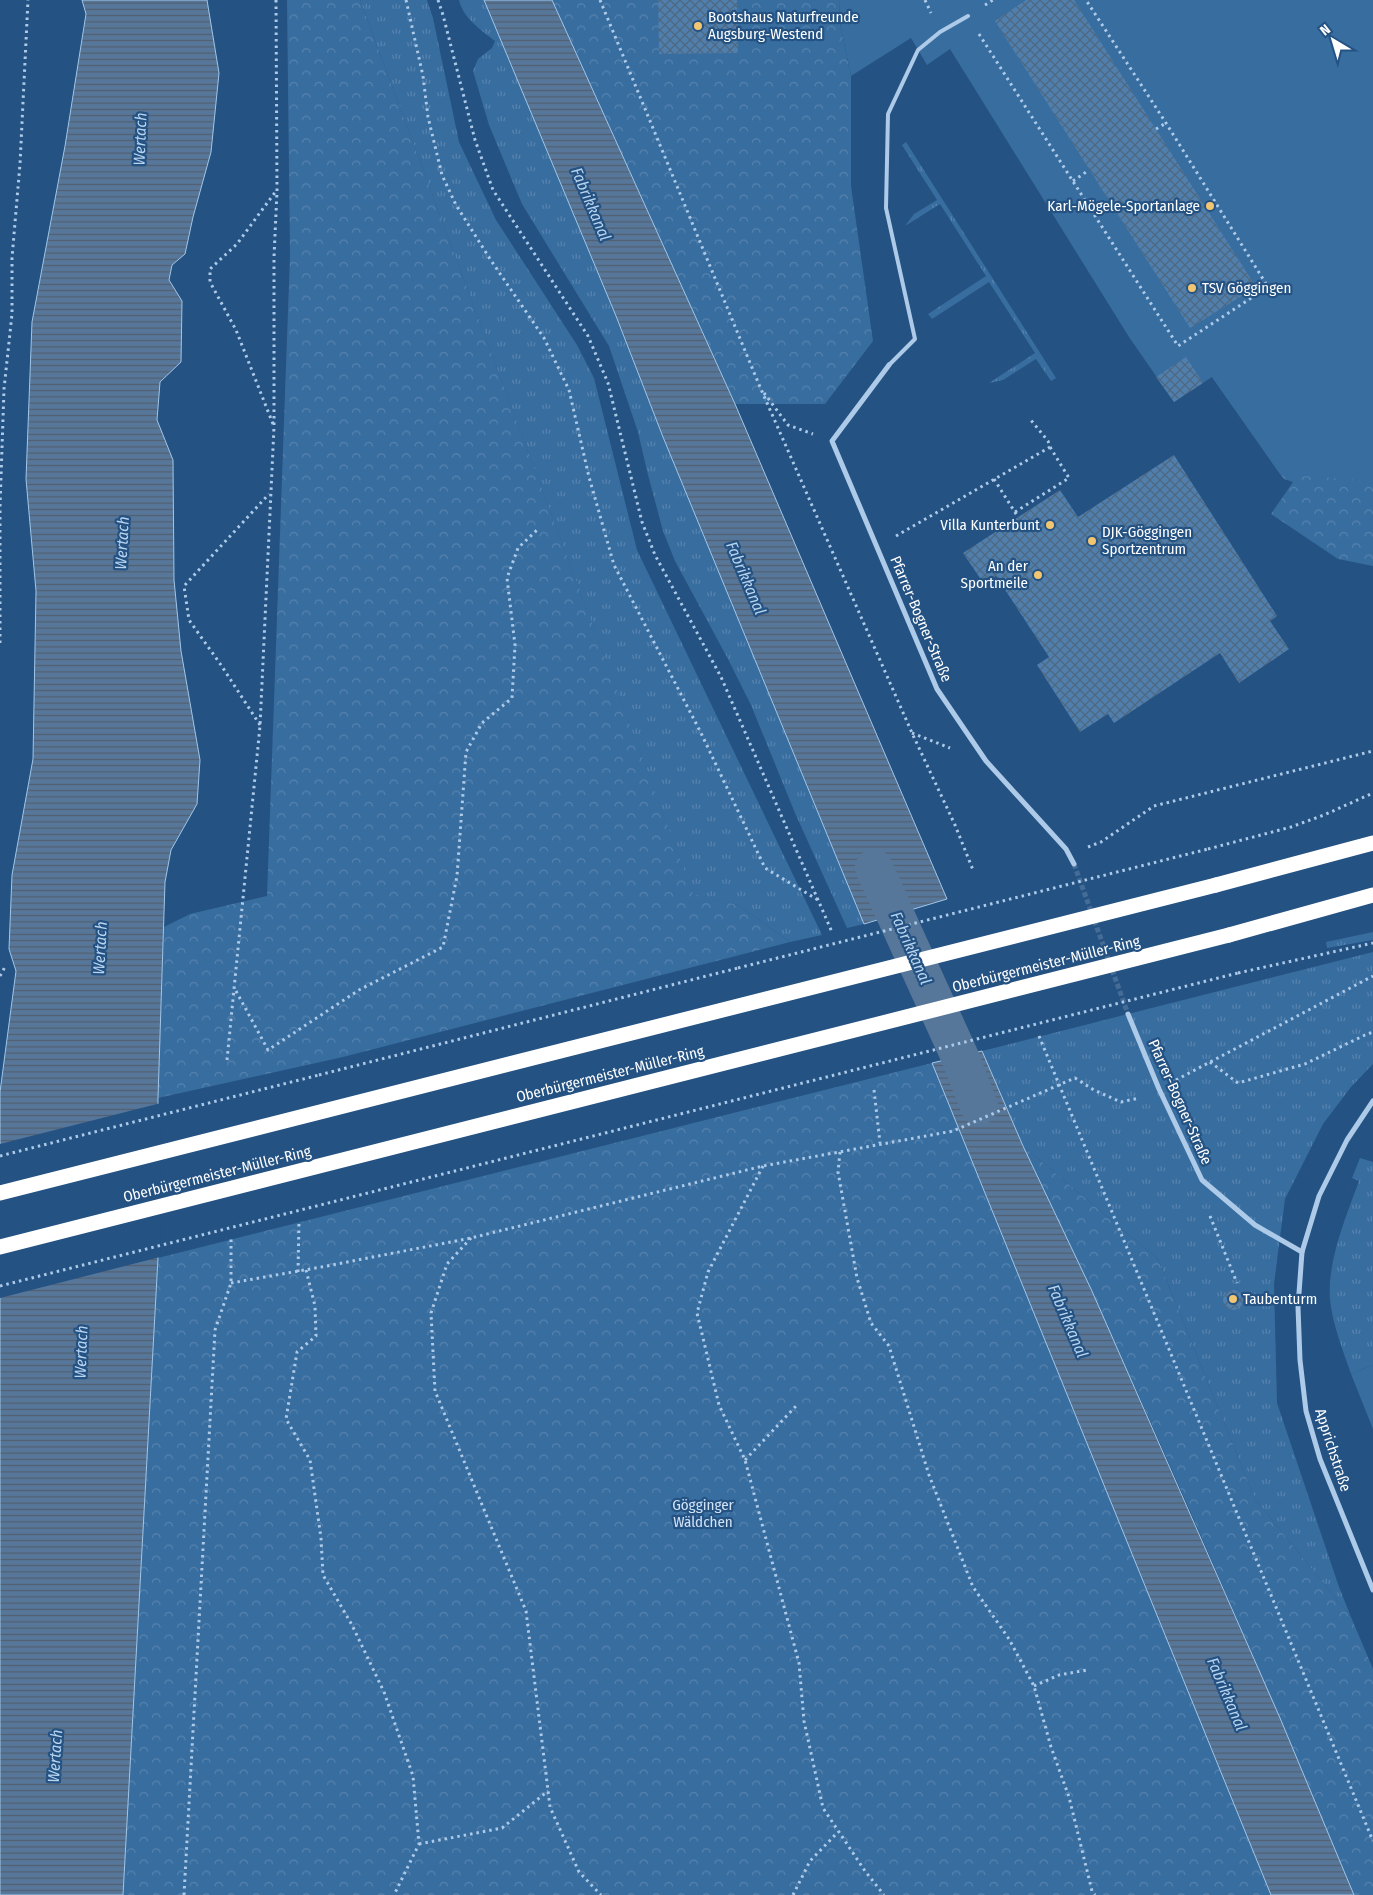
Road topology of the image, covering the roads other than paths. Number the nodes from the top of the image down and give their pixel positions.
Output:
1 (968, 16) road end
2 (889, 365) joint
3 (1373, 843) edge
4 (1074, 864) tunnel mouth
5 (1373, 895) edge
6 (1128, 1014) tunnel mouth
7 (1373, 1101) edge
8 (0, 1193) edge
9 (0, 1247) edge
10 (1302, 1252) junction
11 (1373, 1590) edge

1 - 2 lane
2 - 4 street, Pfarrer-Bogner-Straße
3 - 8 highway, bridge
5 - 9 highway, Oberbürgermeister-Müller-Ring, bridge
6 - 10 street, Pfarrer-Bogner-Straße
7 - 10 street
10 - 11 street, Apprichstraße

